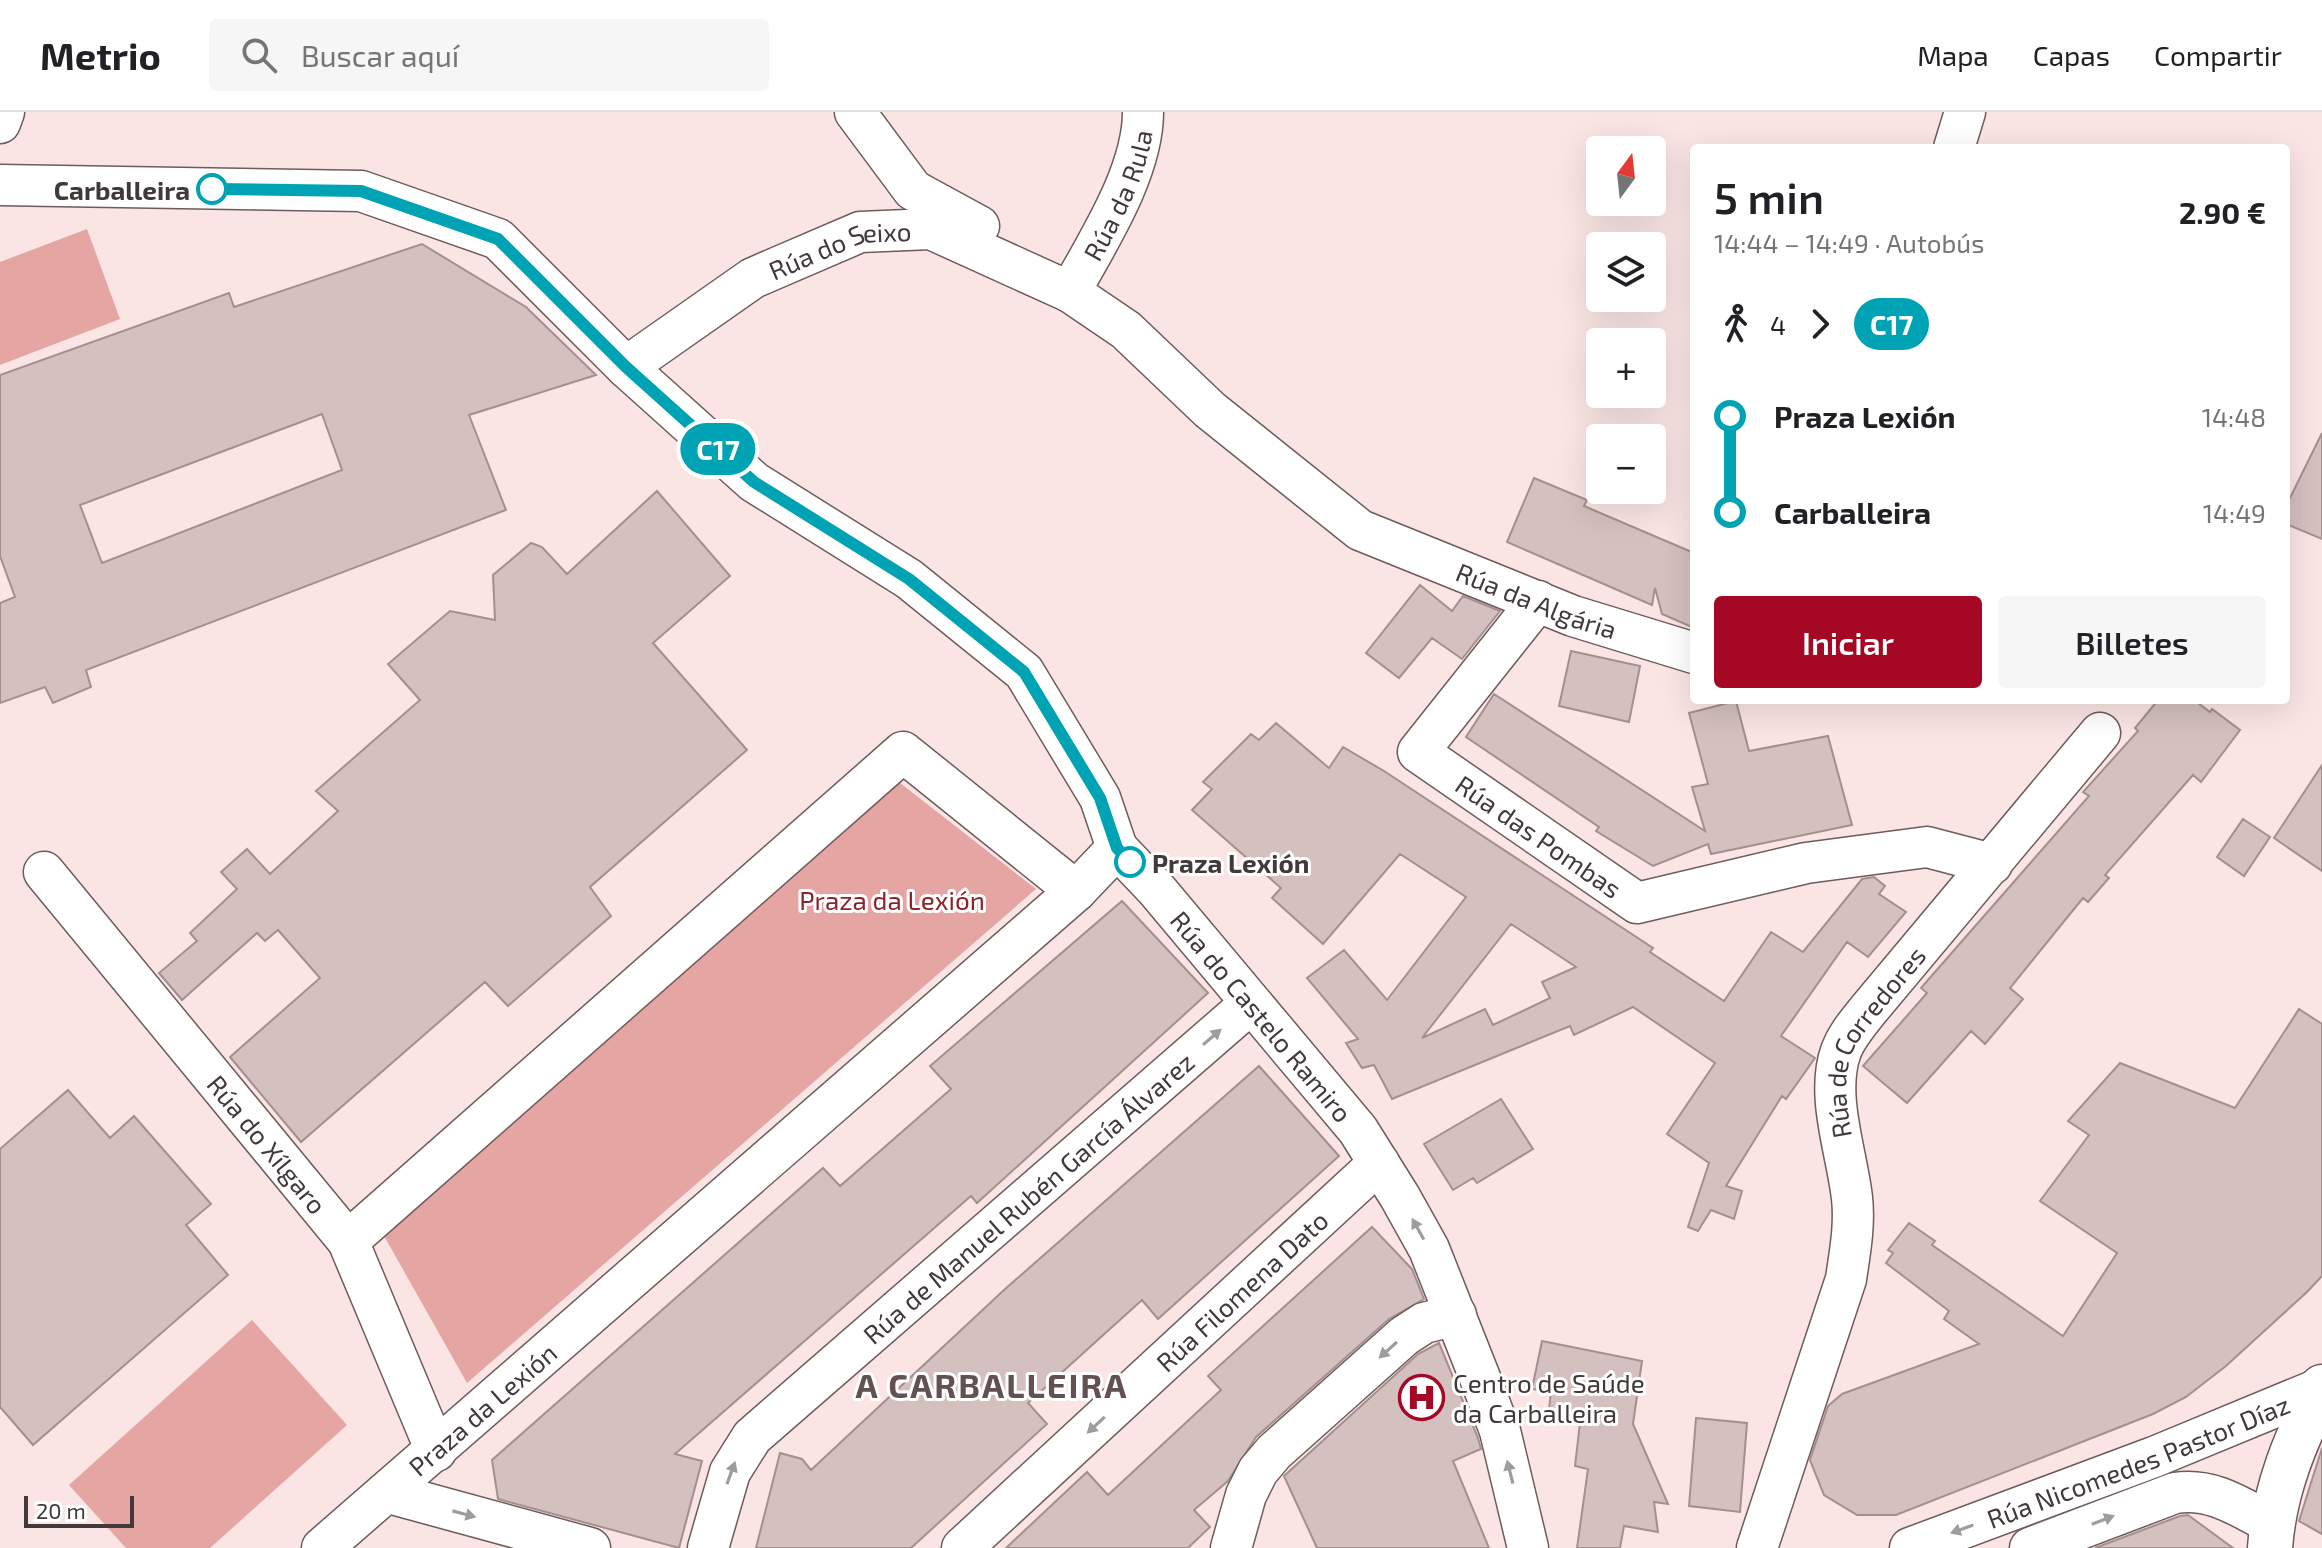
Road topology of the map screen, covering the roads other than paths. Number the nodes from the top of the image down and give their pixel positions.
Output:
1 (4, 112) edge
2 (855, 112) edge
3 (1143, 112) edge
4 (1965, 112) edge
5 (0, 123) edge
6 (1955, 144) edge
7 (0, 185) edge
8 (1075, 284) junction
9 (626, 367) junction
10 (1383, 539) joint
11 (1538, 601) junction
12 (1690, 652) edge
13 (2100, 733) dead end
14 (1117, 848) junction
15 (1992, 864) junction
16 (44, 872) dead end
17 (1076, 891) junction
18 (1250, 1004) junction
19 (1379, 1163) junction
20 (348, 1241) junction
21 (1456, 1315) junction
22 (2322, 1388) edge
23 (2311, 1428) edge
24 (436, 1451) junction
25 (389, 1493) junction
26 (2271, 1536) edge
27 (322, 1548) edge
28 (590, 1548) edge
29 (708, 1548) edge
30 (962, 1548) edge
31 (1231, 1548) edge
32 (1528, 1548) edge
33 (1757, 1548) edge
34 (1910, 1548) edge
35 (2030, 1548) edge

1 - 5 street
2 - 8 street, Rúa do Seixo
3 - 8 street, Rúa da Rula
4 - 6 street
7 - 9 street, Rúa do Castelo Ramiro
8 - 9 street, Rúa do Seixo
8 - 10 street, Rúa do Seixo
9 - 14 street, Rúa do Castelo Ramiro
10 - 11 street, Rúa da Algária
11 - 12 street, Rúa da Algária
11 - 15 street, Rúa das Pombas
13 - 15 street, Rúa de Corredores
14 - 17 street, Praza da Lexión
14 - 18 street, Rúa do Castelo Ramiro
15 - 33 street, Rúa de Corredores
16 - 20 street, Rúa do Xílgaro
17 - 20 street
17 - 24 street, Praza da Lexión
18 - 19 street, Rúa do Castelo Ramiro
29 -> 18 street, Rúa de Manuel Rubén García Álvarez
21 -> 19 street, Rúa do Castelo Ramiro
19 -> 30 street, Rúa Filomena Dato
20 - 24 street, Rúa do Xílgaro
21 -> 31 street
32 -> 21 street, Rúa do Castelo Ramiro
22 - 23 street
22 -> 34 street, Rúa Nicomedes Pastor Díaz
23 - 26 street
24 - 25 street, Praza da Lexión
25 - 27 street, Praza da Lexión
25 -> 28 street
35 -> 26 street, Rúa Nicomedes Pastor Díaz

